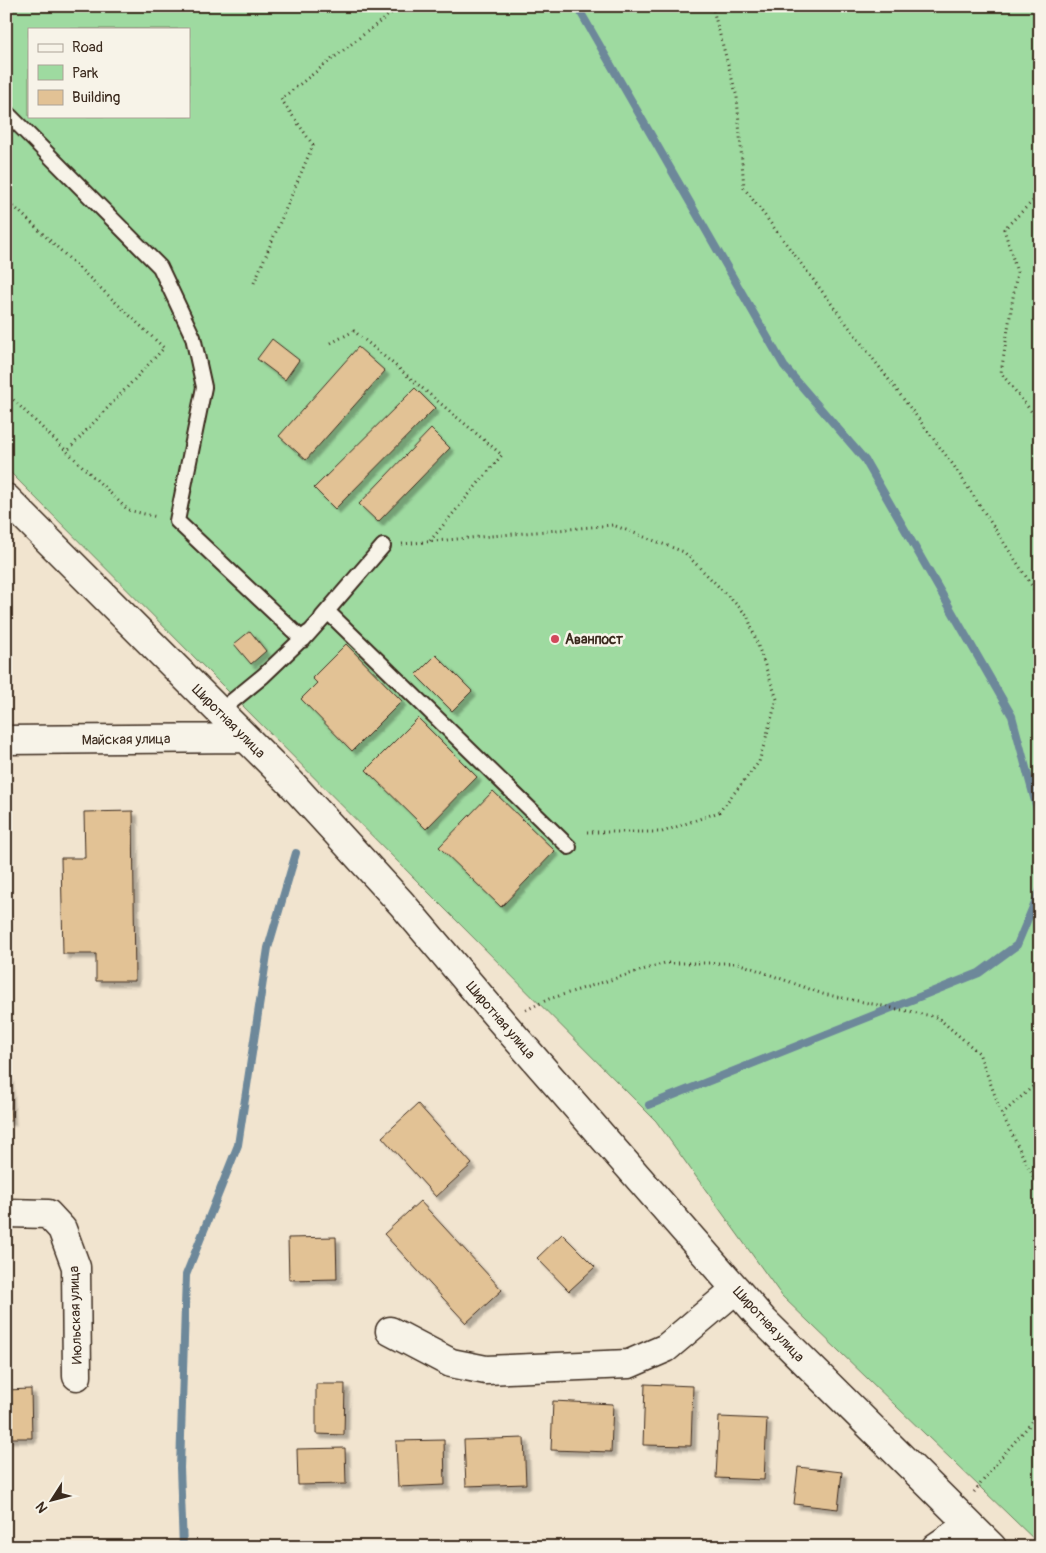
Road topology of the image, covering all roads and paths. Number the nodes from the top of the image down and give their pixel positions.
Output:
1 (400, 6) edge
2 (712, 6) edge
3 (6, 112) edge
4 (1040, 194) edge
5 (6, 200) edge
6 (254, 283) dead end
7 (331, 343) dead end
8 (6, 393) edge
9 (1040, 418) edge
10 (67, 452) junction
11 (6, 498) edge
12 (177, 521) junction
13 (430, 542) junction
14 (383, 546) joint
15 (1040, 598) edge
16 (302, 640) junction
17 (218, 712) junction
18 (245, 738) junction
19 (6, 740) edge
20 (569, 847) joint
21 (502, 1022) junction
22 (1040, 1080) edge
23 (1002, 1114) junction
24 (1040, 1191) edge
25 (6, 1213) edge
26 (736, 1289) junction
27 (390, 1331) dead end
28 (77, 1376) dead end
29 (1040, 1419) edge
30 (963, 1520) junction
31 (936, 1547) edge
32 (992, 1547) edge

1 - 6 path
2 - 15 path
3 - 12 lane
4 - 9 path
5 - 10 path
7 - 13 path
8 - 10 path
10 - 12 path
11 - 17 street, Широтная улица
12 - 16 lane
13 - 14 path
13 - 20 path
14 - 16 lane
16 - 17 lane
16 - 20 lane
17 - 18 street, Широтная улица
18 - 19 street, Майская улица
18 - 21 street, Широтная улица
21 - 23 path
21 - 26 street, Широтная улица
22 - 23 path
23 - 24 path
25 - 28 street, Июльская улица
26 - 27 street
26 - 30 street, Широтная улица
29 - 30 path
30 - 31 street
30 - 32 street, Широтная улица

